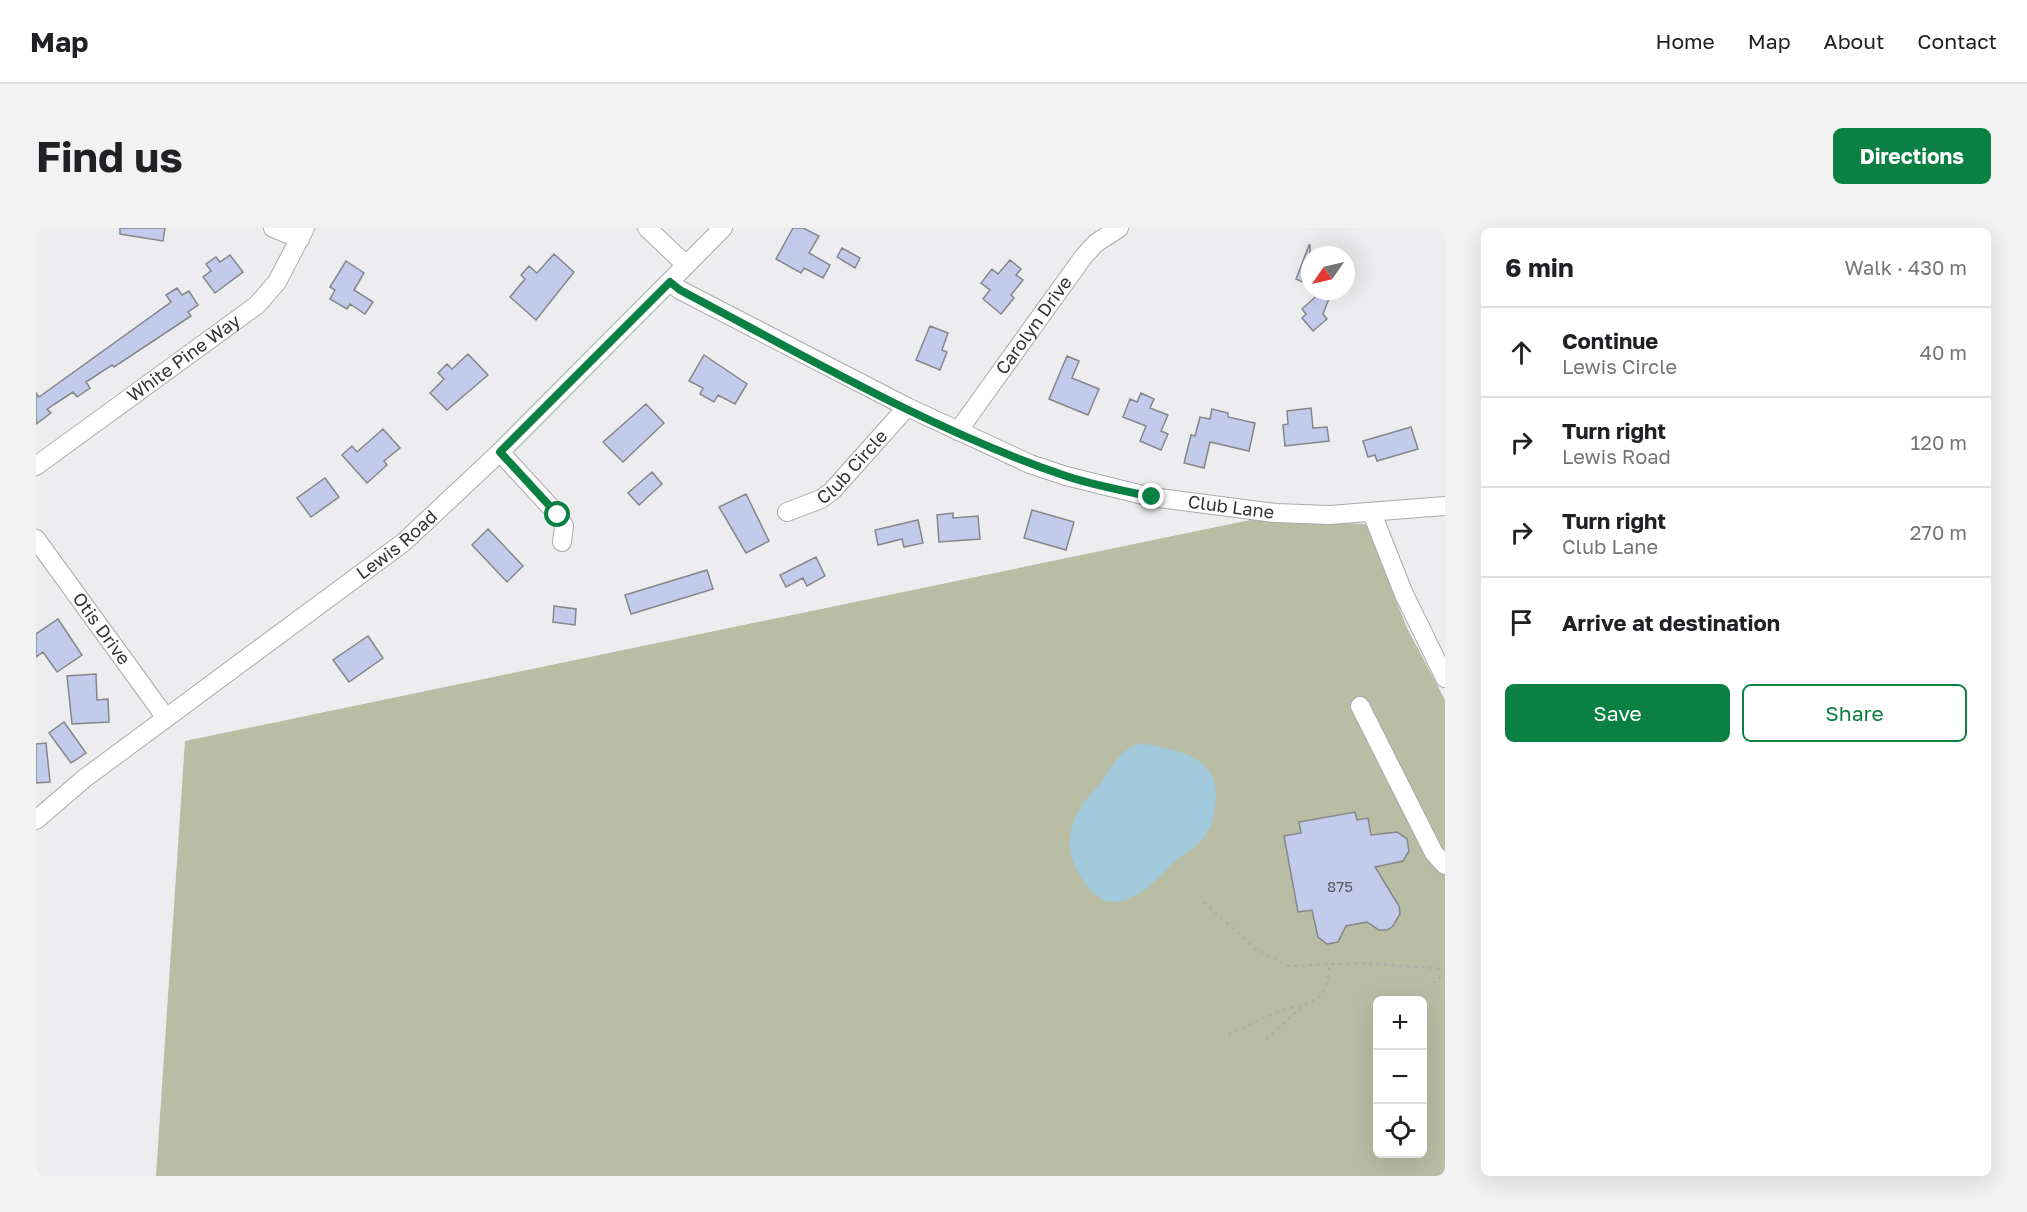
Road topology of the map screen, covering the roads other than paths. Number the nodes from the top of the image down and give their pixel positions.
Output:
1 (273, 228) edge
2 (647, 228) edge
3 (723, 228) edge
4 (1119, 228) edge
5 (302, 234) edge
6 (686, 265) junction
7 (670, 282) junction
8 (907, 407) junction
9 (958, 431) junction
10 (500, 452) junction
11 (36, 466) edge
12 (1445, 506) edge
13 (787, 512) dead end
14 (1372, 513) junction
15 (36, 539) edge
16 (562, 542) dead end
17 (1445, 678) edge
18 (1360, 706) dead end
19 (166, 718) junction
20 (36, 820) edge
21 (1445, 865) edge

1 - 5 street
2 - 6 street
3 - 6 street, Lewis Road
4 - 9 street, Carolyn Drive
5 - 11 street, White Pine Way
6 - 7 street, Lewis Road
7 - 8 street, Club Lane
7 - 10 street, Lewis Road
8 - 9 street, Club Lane
8 - 13 street, Club Circle
9 - 14 street, Club Lane
10 - 16 street
10 - 19 street, Lewis Road
12 - 14 street, Club Lane
14 - 17 street
15 - 19 street, Otis Drive
18 - 21 street
19 - 20 street, Lewis Road

